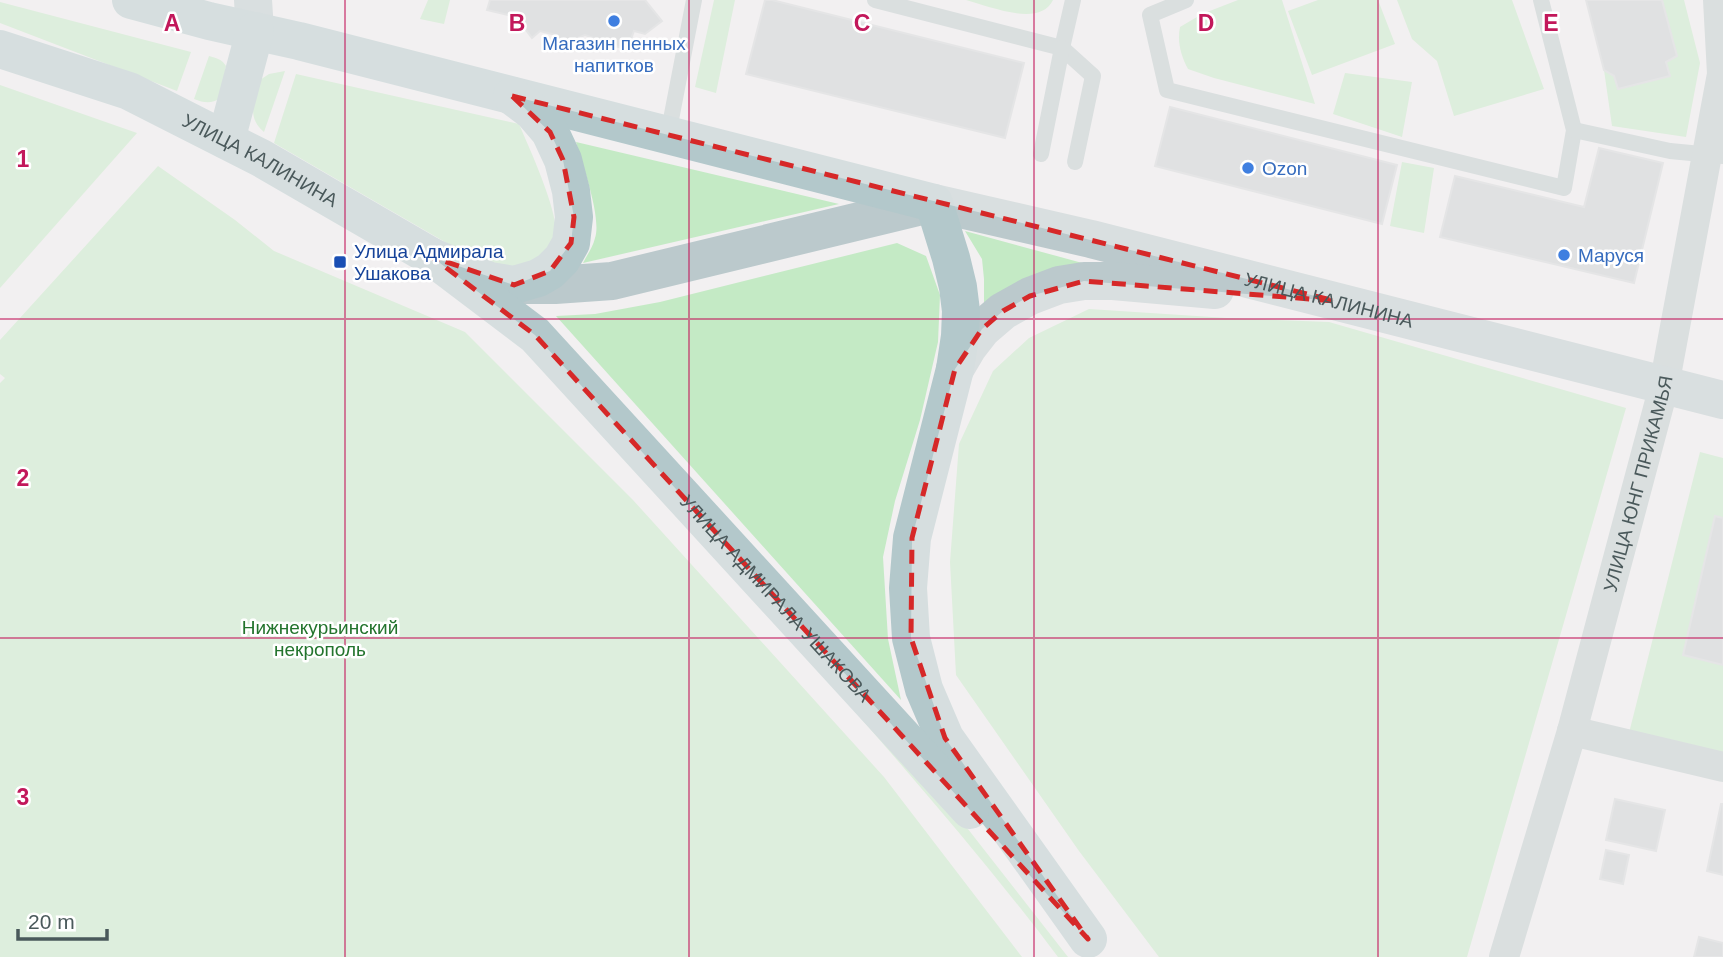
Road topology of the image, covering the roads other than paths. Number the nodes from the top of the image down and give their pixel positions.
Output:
1 (131, 0) edge
2 (694, 0) edge
3 (875, 0) edge
4 (1073, 0) edge
5 (1186, 0) edge
6 (1541, 0) edge
7 (1718, 0) edge
8 (254, 15) edge
9 (1722, 45) edge
10 (1062, 48) junction
11 (0, 49) edge
12 (512, 96) junction
13 (1574, 131) junction
14 (668, 135) junction
15 (226, 140) junction
16 (1041, 154) dead end
17 (1715, 156) edge
18 (1075, 162) dead end
19 (934, 203) junction
20 (432, 257) junction
21 (514, 285) junction
22 (1335, 301) junction
23 (954, 369) junction
24 (1664, 386) junction
25 (1723, 400) edge
26 (1573, 731) junction
27 (1723, 768) edge
28 (1096, 948) edge
29 (1504, 957) edge

1 - 8 main road, УЛИЦА КАЛИНИНА
2 - 14 lane
3 - 10 lane
4 - 10 lane
5 - 13 lane
6 - 13 lane
7 - 9 street, УЛИЦА ЮНГ ПРИКАМЬЯ
8 - 12 main road, УЛИЦА КАЛИНИНА
8 - 15 main road
9 - 17 street, УЛИЦА ЮНГ ПРИКАМЬЯ
10 - 16 lane
10 - 18 lane
11 - 15 main road, УЛИЦА КАЛИНИНА
12 - 14 main road, УЛИЦА КАЛИНИНА
12 - 21 main road, УЛИЦА КАЛИНИНА
13 - 17 lane
14 - 19 main road, УЛИЦА КАЛИНИНА
15 - 20 main road, УЛИЦА КАЛИНИНА
17 - 24 street, УЛИЦА ЮНГ ПРИКАМЬЯ
19 - 21 main road, УЛИЦА КАЛИНИНА
19 - 22 main road, УЛИЦА КАЛИНИНА
19 - 23 main road
20 - 21 main road, УЛИЦА КАЛИНИНА
20 - 28 main road, УЛИЦА АДМИРАЛА УШАКОВА
22 - 23 main road
22 - 24 main road, УЛИЦА КАЛИНИНА
23 - 28 main road
24 - 25 main road, УЛИЦА КАЛИНИНА
24 - 26 street, УЛИЦА ЮНГ ПРИКАМЬЯ
26 - 27 street
26 - 29 street, УЛИЦА ЮНГ ПРИКАМЬЯ

